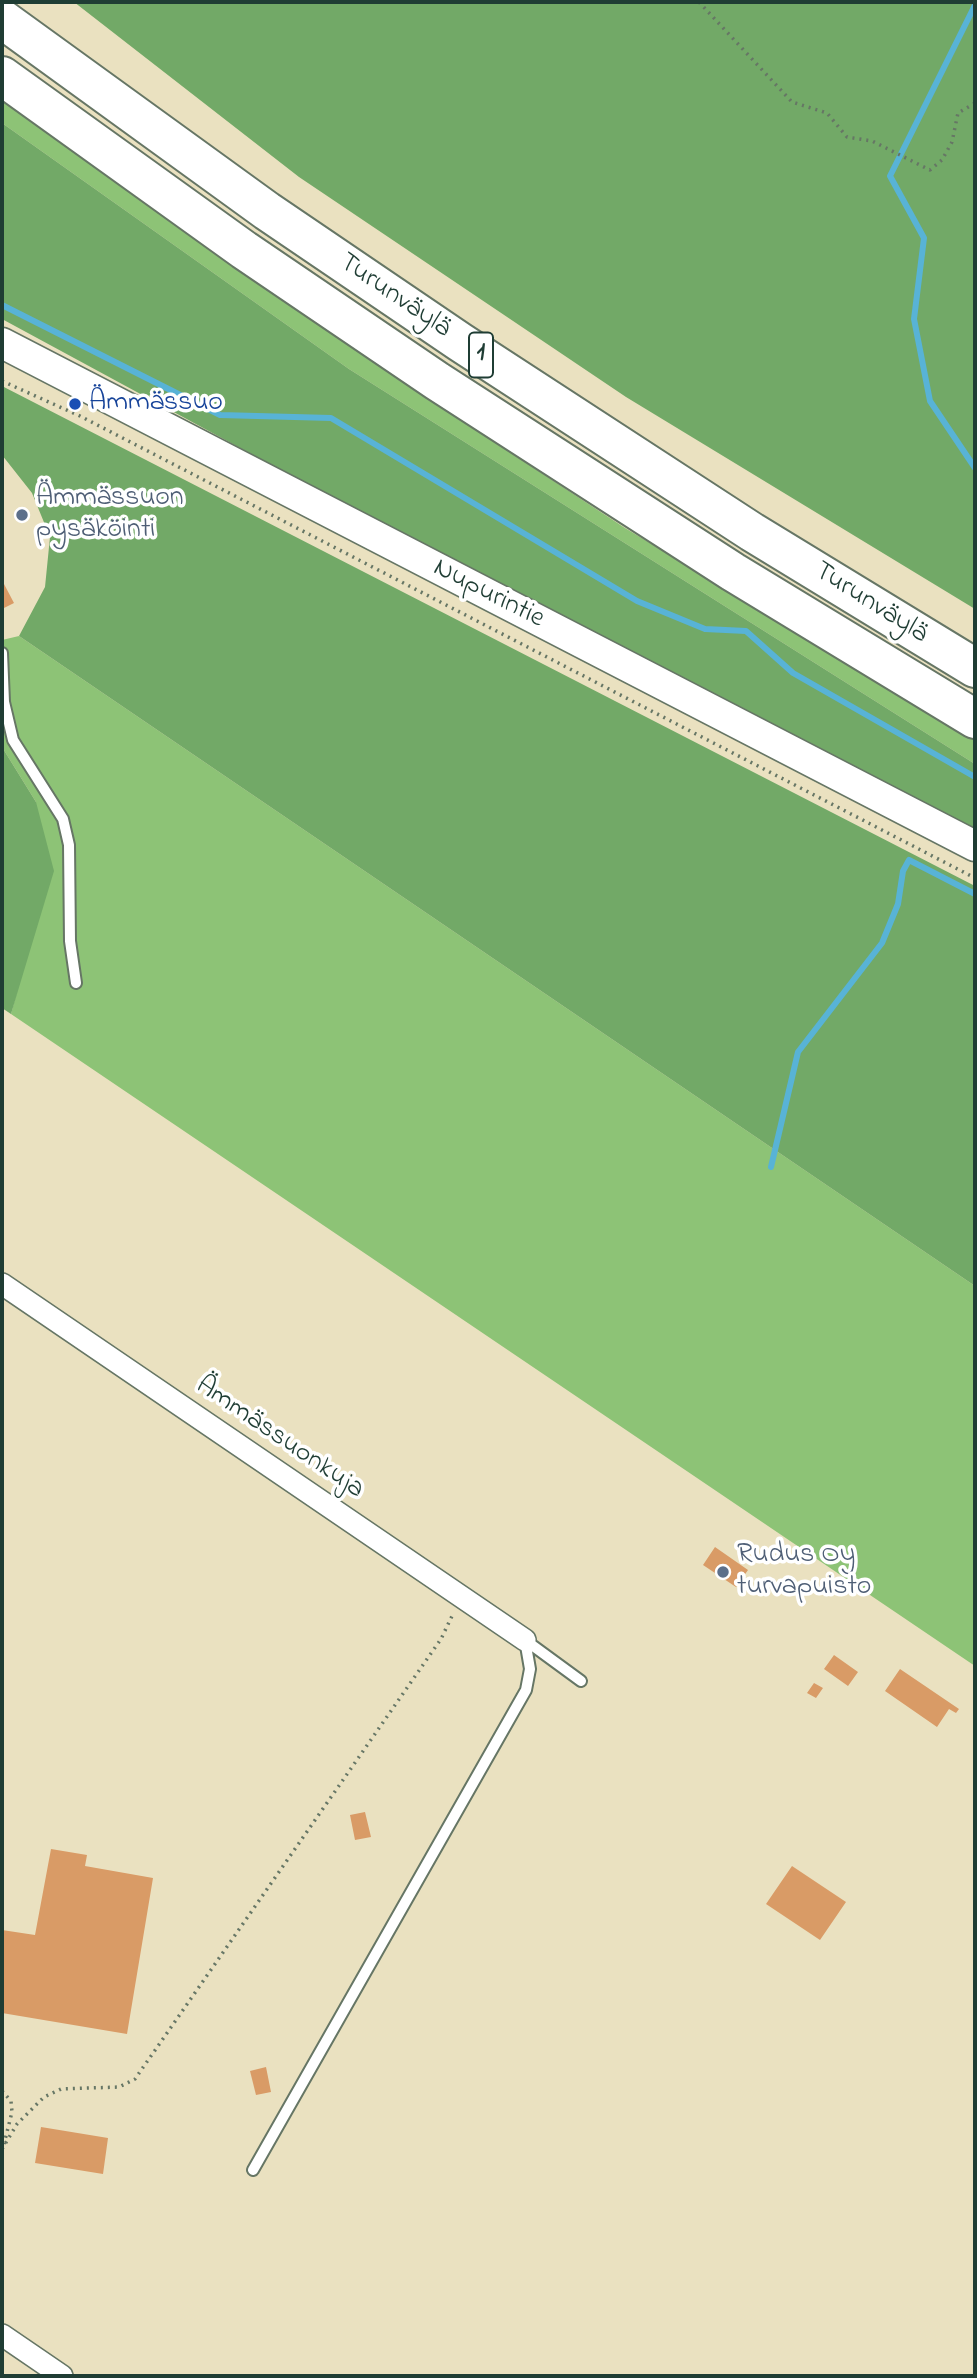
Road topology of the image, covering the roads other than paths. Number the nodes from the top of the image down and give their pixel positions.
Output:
1 (2, 19) edge
2 (2, 76) edge
3 (2, 343) edge
4 (2, 653) edge
5 (975, 668) edge
6 (975, 719) edge
7 (975, 846) edge
8 (76, 983) dead end
9 (2, 1284) edge
10 (525, 1640) junction
11 (581, 1681) dead end
12 (253, 2170) dead end
13 (2, 2335) edge
14 (62, 2376) edge

1 - 5 highway, Turunväylä / 1
2 - 6 highway, Turunväylä / 1
3 - 7 main road, Nupurintie
4 - 8 lane
9 - 10 street, Ämmässuonkuja
10 - 11 lane
10 - 12 lane
13 - 14 street

